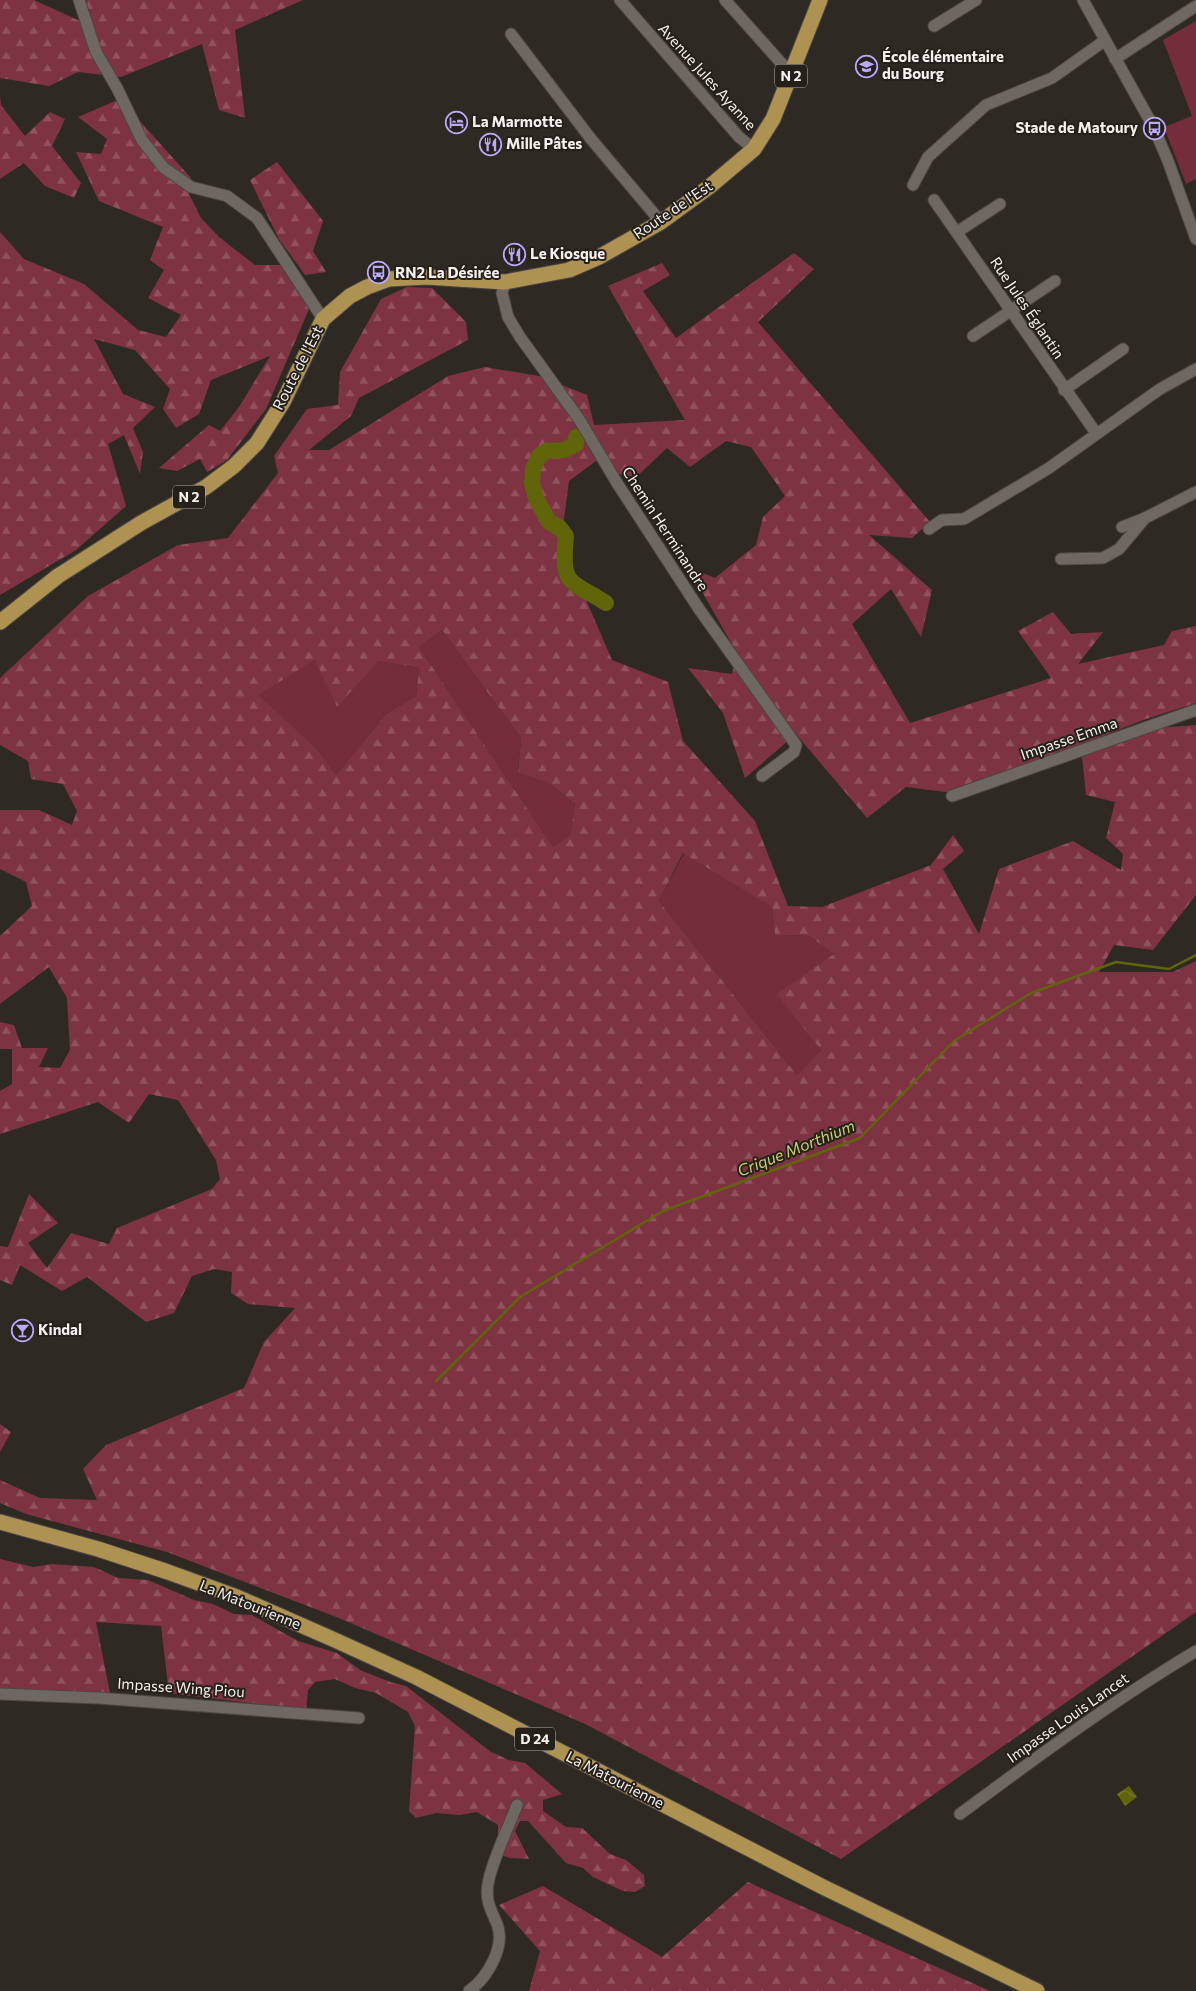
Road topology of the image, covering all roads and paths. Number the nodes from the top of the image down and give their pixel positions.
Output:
1 (79, 0) edge
2 (620, 0) edge
3 (725, 0) edge
4 (820, 0) edge
5 (976, 0) edge
6 (1083, 0) edge
7 (1196, 6) edge
8 (934, 26) dead end
9 (511, 34) dead end
10 (1104, 41) junction
11 (1114, 59) junction
12 (794, 70) junction
13 (754, 149) junction
14 (913, 185) dead end
15 (934, 200) dead end
16 (1000, 204) dead end
17 (660, 222) junction
18 (957, 232) junction
19 (1196, 239) edge
20 (1055, 281) dead end
21 (505, 282) junction
22 (1010, 310) junction
23 (323, 320) junction
24 (973, 336) dead end
25 (1123, 349) dead end
26 (1196, 369) edge
27 (1064, 390) junction
28 (1096, 433) junction
29 (1196, 492) edge
30 (1145, 518) junction
31 (1122, 527) dead end
32 (929, 529) dead end
33 (1061, 559) dead end
34 (0, 622) edge
35 (1196, 710) edge
36 (762, 776) dead end
37 (952, 796) dead end
38 (0, 1524) edge
39 (1196, 1651) edge
40 (0, 1694) edge
41 (359, 1718) dead end
42 (517, 1805) dead end
43 (960, 1814) dead end
44 (469, 1991) edge
45 (1037, 1991) edge

1 - 23 street
2 - 13 street, Avenue Jules Ayanne
3 - 12 street
4 - 12 main road, Route de l'Est / N 2
5 - 8 street
6 - 10 street
7 - 11 street
9 - 17 street
10 - 11 street
10 - 14 street
11 - 19 street
12 - 13 main road, Route de l'Est / N 2
13 - 17 main road, Route de l'Est / N 2
15 - 18 street, Rue Jules Églantin
16 - 18 street
17 - 21 main road, Route de l'Est / N 2
18 - 22 street, Rue Jules Églantin
20 - 22 street
21 - 23 main road, Route de l'Est / N 2
21 - 36 street, Chemin Herminandre
22 - 24 street
22 - 27 street, Rue Jules Églantin
23 - 34 main road, Route de l'Est / N 2
25 - 27 street
26 - 28 street
27 - 28 street, Rue Jules Églantin
28 - 32 street
29 - 30 street
30 - 31 street
30 - 33 street
35 - 37 street, Impasse Emma
38 - 45 main road, La Matourienne / D 24
39 - 43 street, Impasse Louis Lancet
40 - 41 street, Impasse Wing Piou
42 - 44 street

